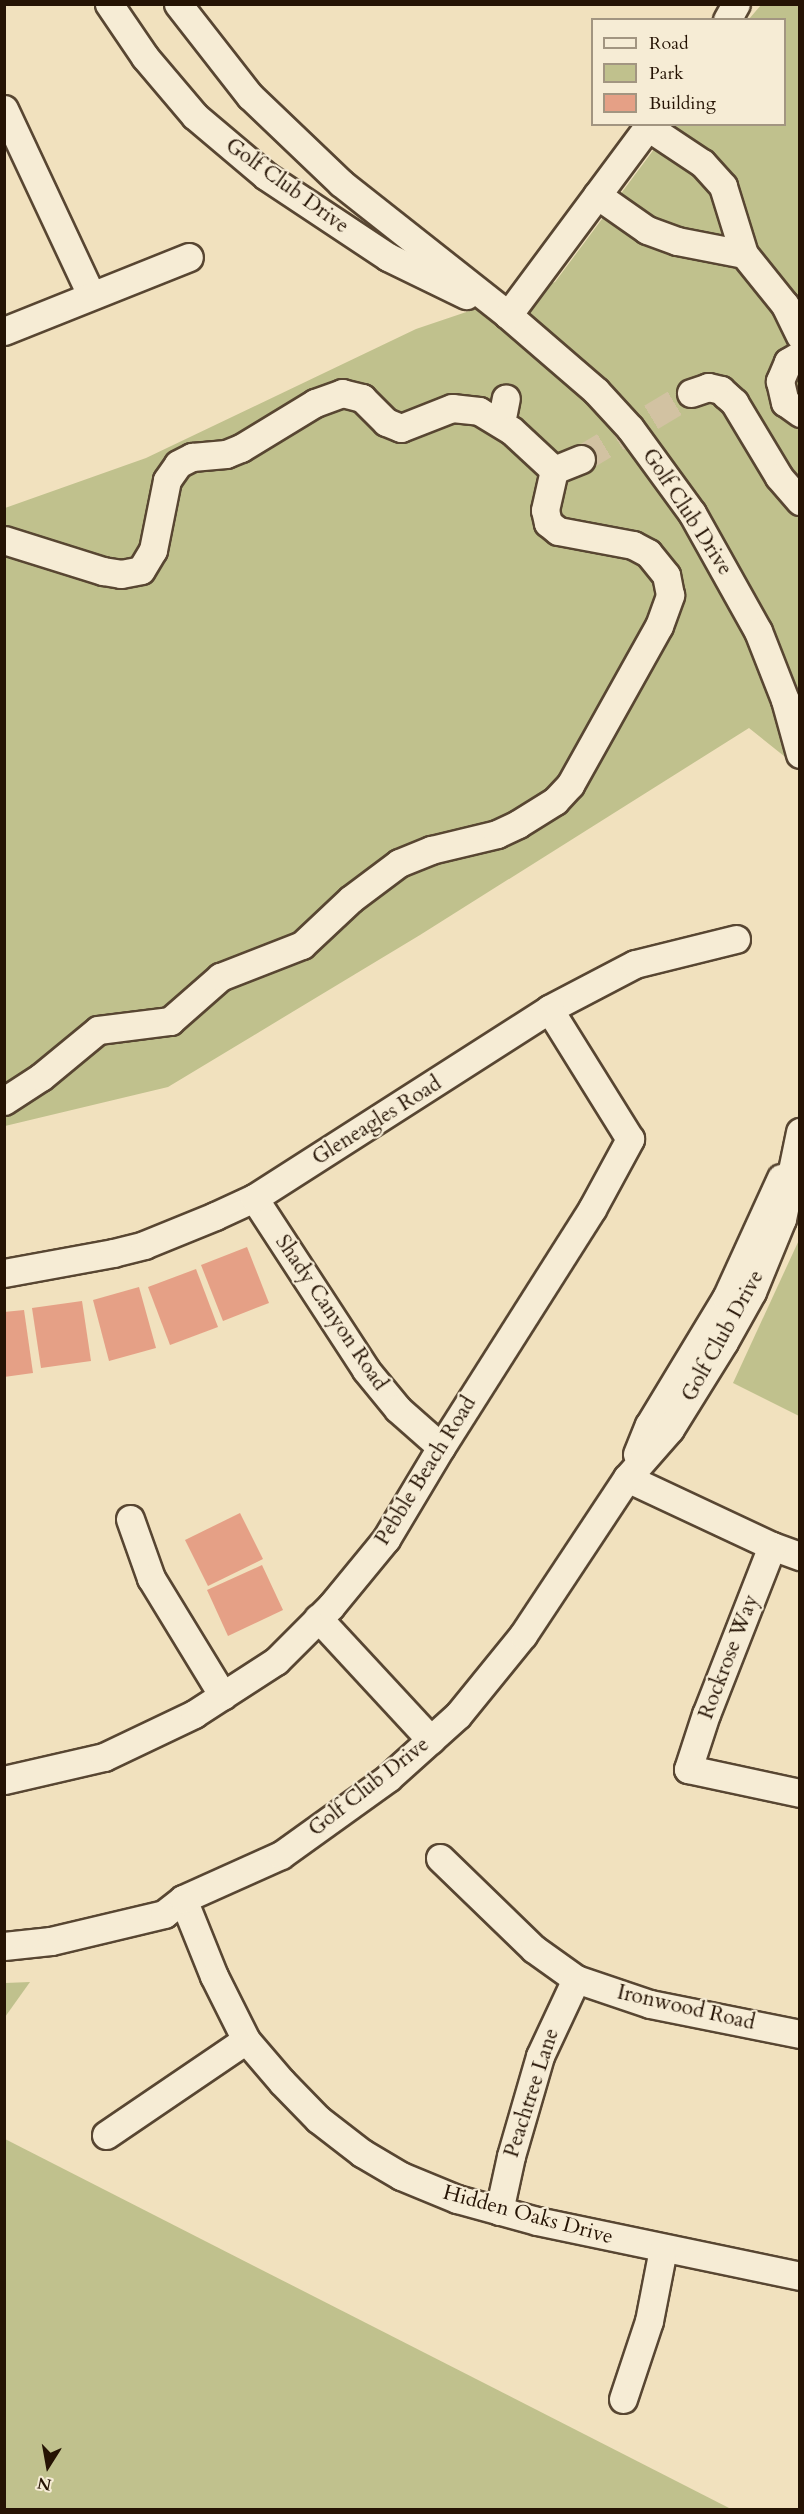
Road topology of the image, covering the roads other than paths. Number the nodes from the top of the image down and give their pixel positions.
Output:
1 (110, 4) edge
2 (178, 4) edge
3 (736, 4) edge
4 (728, 18) edge
5 (4, 109) edge
6 (649, 126) edge
7 (597, 195) junction
8 (731, 214) junction
9 (698, 245) junction
10 (744, 254) junction
11 (189, 257) dead end
12 (91, 295) junction
13 (792, 301) edge
14 (508, 315) junction
15 (4, 331) edge
16 (800, 336) edge
17 (800, 355) edge
18 (691, 393) tunnel mouth
19 (800, 413) edge
20 (581, 459) tunnel mouth
21 (554, 470) junction
22 (800, 501) edge
23 (4, 540) edge
24 (800, 754) edge
25 (736, 939) dead end
26 (549, 1010) junction
27 (4, 1101) edge
28 (791, 1160) edge
29 (254, 1198) junction
30 (4, 1273) edge
31 (441, 1447) junction
32 (627, 1478) junction
33 (130, 1520) dead end
34 (772, 1546) junction
35 (800, 1556) edge
36 (318, 1618) junction
37 (223, 1696) junction
38 (431, 1740) junction
39 (4, 1780) edge
40 (800, 1793) edge
41 (440, 1858) dead end
42 (183, 1899) junction
43 (4, 1946) edge
44 (576, 1979) junction
45 (800, 2034) edge
46 (246, 2040) junction
47 (106, 2135) dead end
48 (499, 2211) junction
49 (663, 2249) junction
50 (800, 2276) edge
51 (623, 2399) dead end

1 - 14 street, Golf Club Drive
2 - 14 street, Golf Club Drive
3 - 4 street
5 - 12 street
6 - 7 street
6 - 8 street
7 - 9 street
7 - 14 street
8 - 9 street
8 - 10 street
9 - 10 street
10 - 13 street
11 - 12 street
12 - 15 street
13 - 16 street
14 - 24 street, Golf Club Drive
17 - 19 street
18 - 22 street
20 - 21 street
21 - 23 street
21 - 27 street
25 - 26 street, Gleneagles Road
26 - 29 street, Gleneagles Road
26 - 31 street, Pebble Beach Road
28 - 32 street, Golf Club Drive
29 - 30 street, Gleneagles Road
29 - 31 street, Shady Canyon Road
31 - 36 street, Pebble Beach Road
32 - 34 street
32 - 38 street, Golf Club Drive
33 - 37 street
34 - 35 street
34 - 40 street, Rockrose Way
36 - 37 street, Pebble Beach Road
36 - 38 street
37 - 39 street, Pebble Beach Road
38 - 42 street, Golf Club Drive
41 - 44 street, Ironwood Road
42 - 43 street, Golf Club Drive
42 - 46 street, Hidden Oaks Drive
44 - 45 street, Ironwood Road
44 - 48 street, Peachtree Lane
46 - 47 street
46 - 48 street, Hidden Oaks Drive
48 - 49 street, Hidden Oaks Drive
49 - 50 street, Hidden Oaks Drive
49 - 51 street

